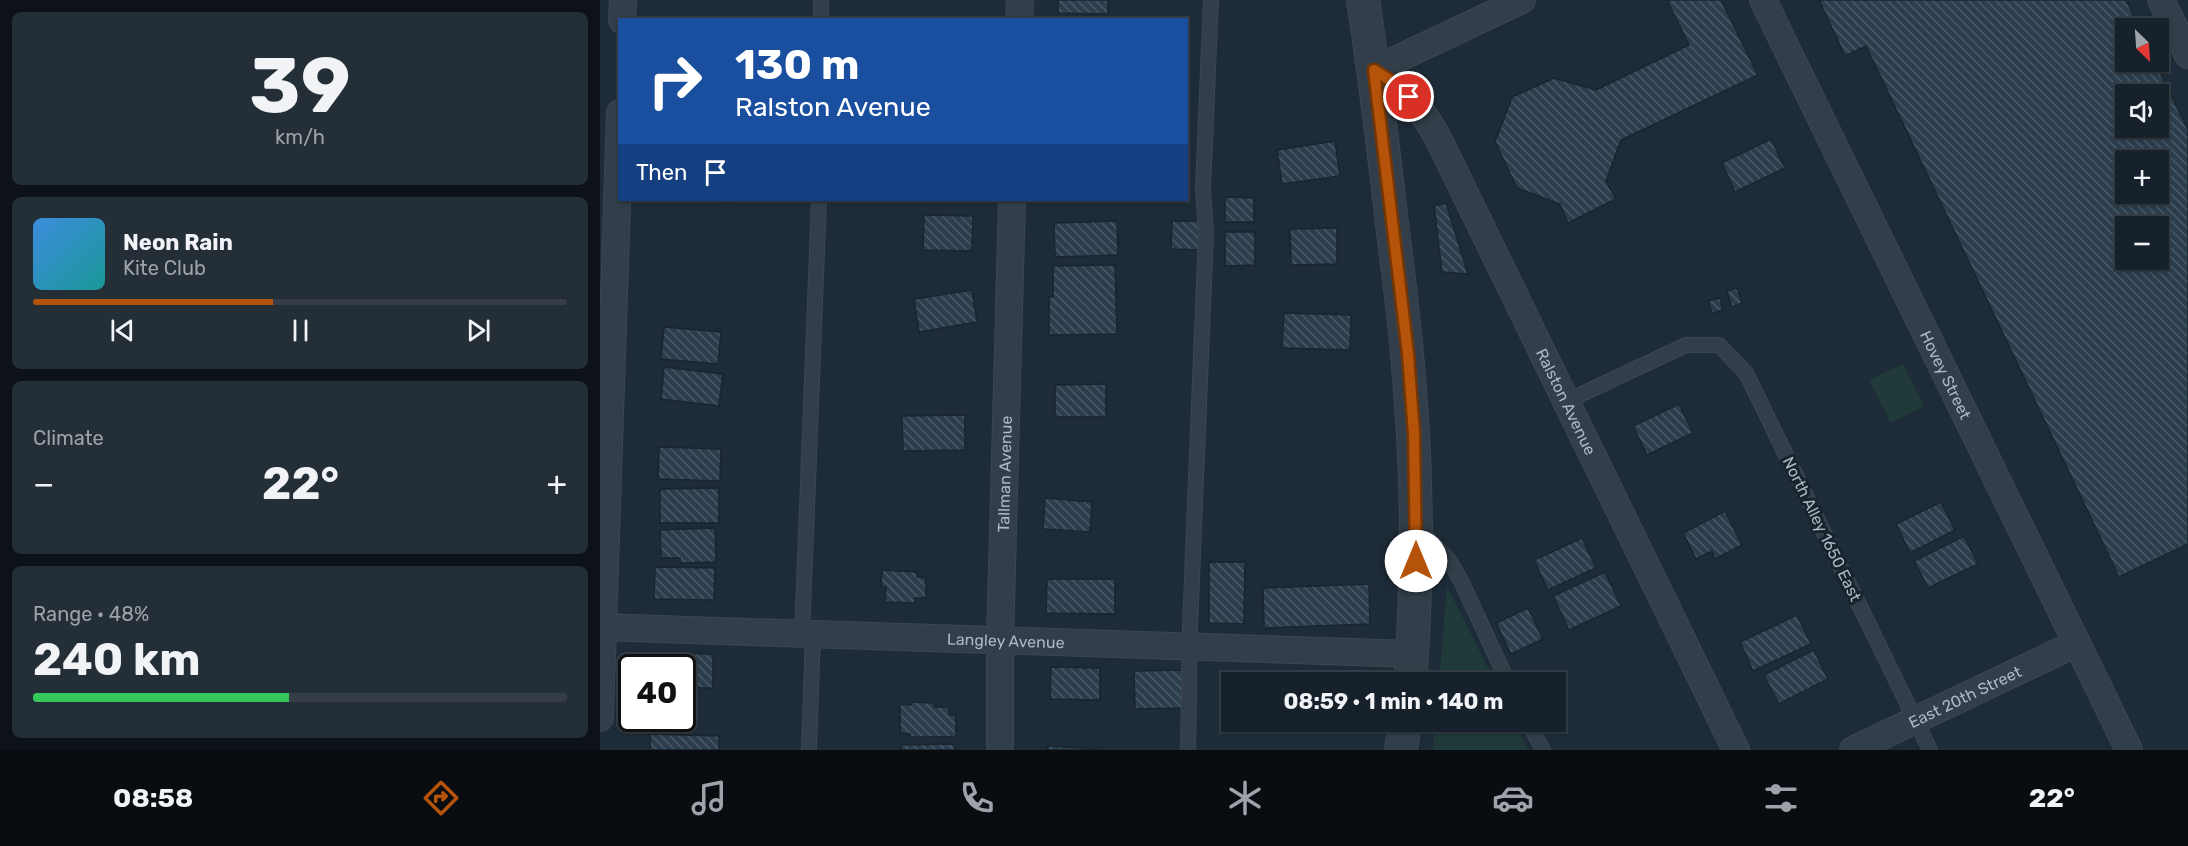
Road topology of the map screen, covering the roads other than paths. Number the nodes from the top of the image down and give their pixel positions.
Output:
1 (623, 0) edge
2 (821, 0) edge
3 (1020, 0) edge
4 (1211, 0) edge
5 (1522, 0) edge
6 (1763, 0) edge
7 (2161, 0) edge
8 (1362, 4) edge
9 (622, 18) edge
10 (821, 18) edge
11 (1019, 18) edge
12 (2188, 55) edge
13 (1374, 70) junction
14 (618, 167) edge
15 (819, 201) edge
16 (1012, 201) edge
17 (1567, 401) junction
18 (1416, 526) junction
19 (601, 627) edge
20 (808, 635) junction
21 (1000, 641) junction
22 (2077, 643) junction
23 (1189, 647) junction
24 (1411, 668) edge
25 (1503, 672) edge
26 (600, 718) edge
27 (1916, 721) junction
28 (1404, 732) edge
29 (1533, 732) edge
30 (809, 750) edge
31 (1000, 750) edge
32 (1188, 750) edge
33 (1401, 750) edge
34 (1543, 750) edge
35 (1736, 750) edge
36 (1853, 750) edge
37 (1930, 750) edge
38 (2129, 750) edge

1 - 9 street
2 - 10 lane
3 - 11 street
4 - 23 lane
5 - 13 street
6 - 22 street, Hovey Street
7 - 12 street
8 - 13 street
13 - 17 street, Ralston Avenue
13 - 18 street
14 - 19 street
15 - 20 lane
16 - 21 street, Tallman Avenue
17 - 27 lane, North Alley 1650 East
17 - 35 street, Ralston Avenue
18 - 24 street
18 - 25 lane
19 - 20 street, Langley Avenue
19 - 26 street
20 - 21 street, Langley Avenue
20 - 30 lane
21 - 23 street, Langley Avenue
21 - 31 street, Tallman Avenue
22 - 27 street, East 20th Street
22 - 38 street, Hovey Street
23 - 24 street, Langley Avenue
23 - 32 lane
27 - 36 street, East 20th Street
27 - 37 lane, North Alley 1650 East
28 - 33 street
29 - 34 lane

